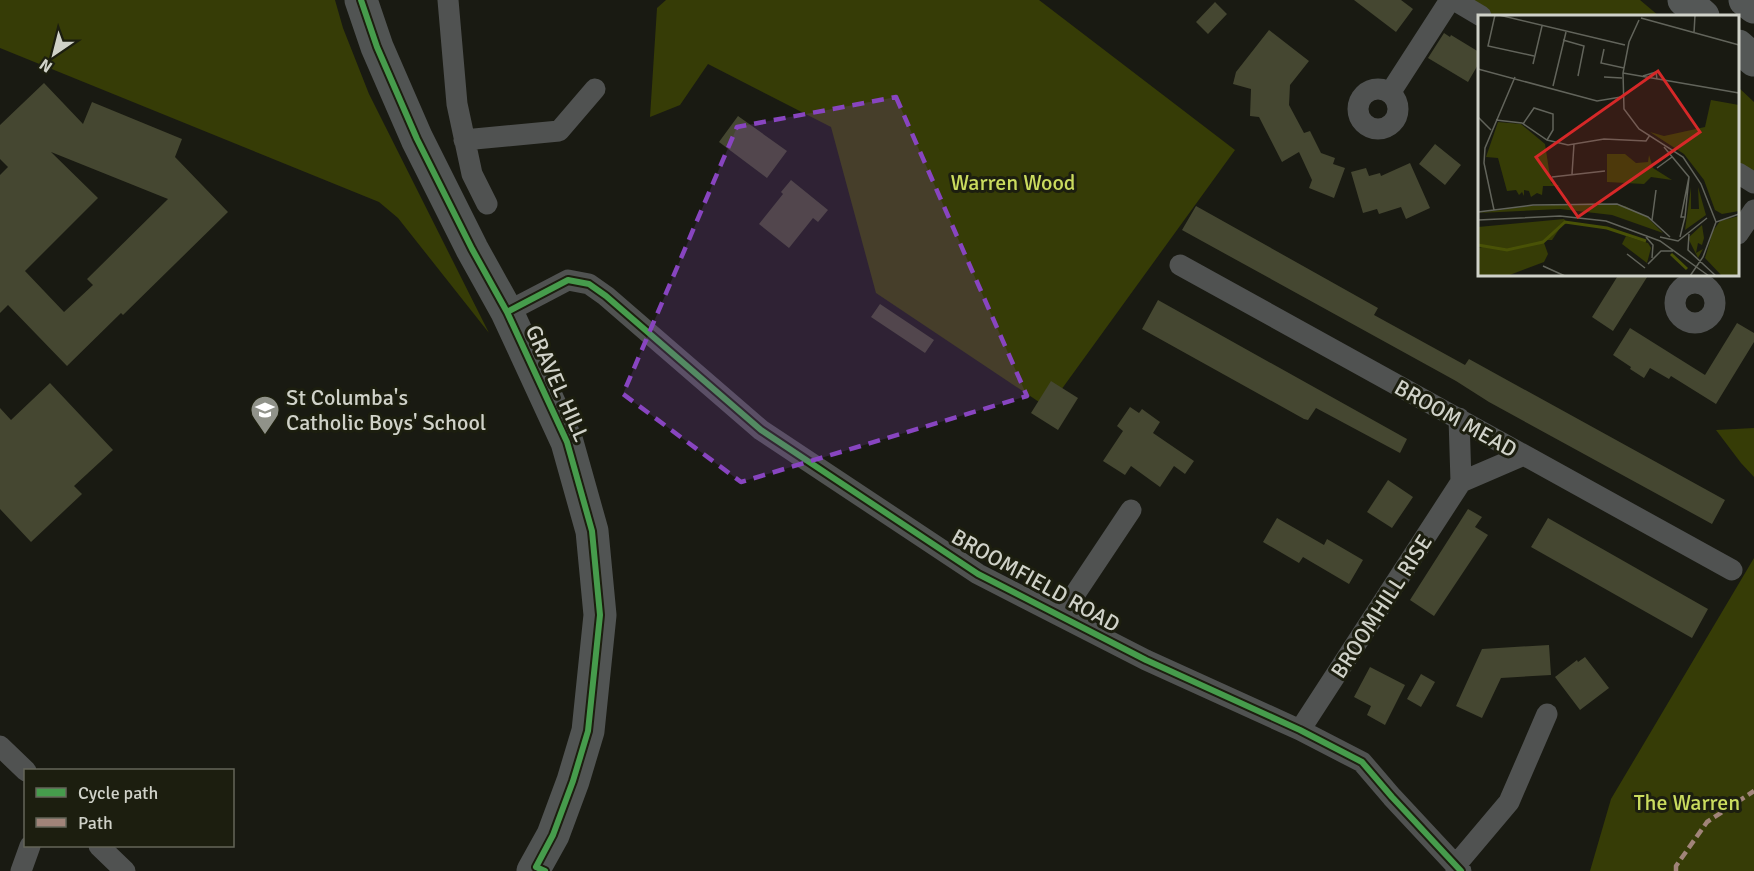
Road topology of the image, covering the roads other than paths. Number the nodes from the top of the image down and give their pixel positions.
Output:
1 (361, 0) edge
2 (448, 0) edge
3 (1452, 0) edge
4 (1684, 0) edge
5 (1745, 0) edge
6 (1754, 7) edge
7 (1479, 15) edge
8 (1702, 15) edge
9 (1739, 48) edge
10 (1754, 60) edge
11 (596, 89) dead end
12 (1390, 93) dead end
13 (464, 140) junction
14 (1739, 174) edge
15 (1754, 183) edge
16 (487, 204) dead end
17 (1754, 210) edge
18 (1739, 231) edge
19 (1180, 266) dead end
20 (507, 312) junction
21 (1459, 418) junction
22 (1524, 455) junction
23 (1461, 482) junction
24 (1131, 510) dead end
25 (1732, 570) dead end
26 (1061, 615) junction
27 (1546, 714) dead end
28 (1300, 730) junction
29 (0, 746) edge
30 (24, 769) edge
31 (30, 847) edge
32 (100, 847) edge
33 (1458, 868) edge
34 (538, 870) edge
35 (21, 871) edge
36 (125, 871) edge

1 - 20 main road, GRAVEL HILL
2 - 13 street
3 - 7 street
3 - 12 street
4 - 8 highway
5 - 6 highway
9 - 10 highway
11 - 13 street
13 - 16 street
14 - 15 street
17 - 18 street
19 - 21 street, BROOM MEAD
20 - 26 street, BROOMFIELD ROAD
20 - 34 main road, GRAVEL HILL
21 - 22 street, BROOM MEAD
21 - 23 street
22 - 23 street
22 - 25 street, BROOM MEAD
23 - 28 street, BROOMHILL RISE
24 - 26 street
26 - 28 street, BROOMFIELD ROAD
27 - 33 street
28 - 33 street, BROOMFIELD ROAD
29 - 30 street
31 - 35 street
32 - 36 street

